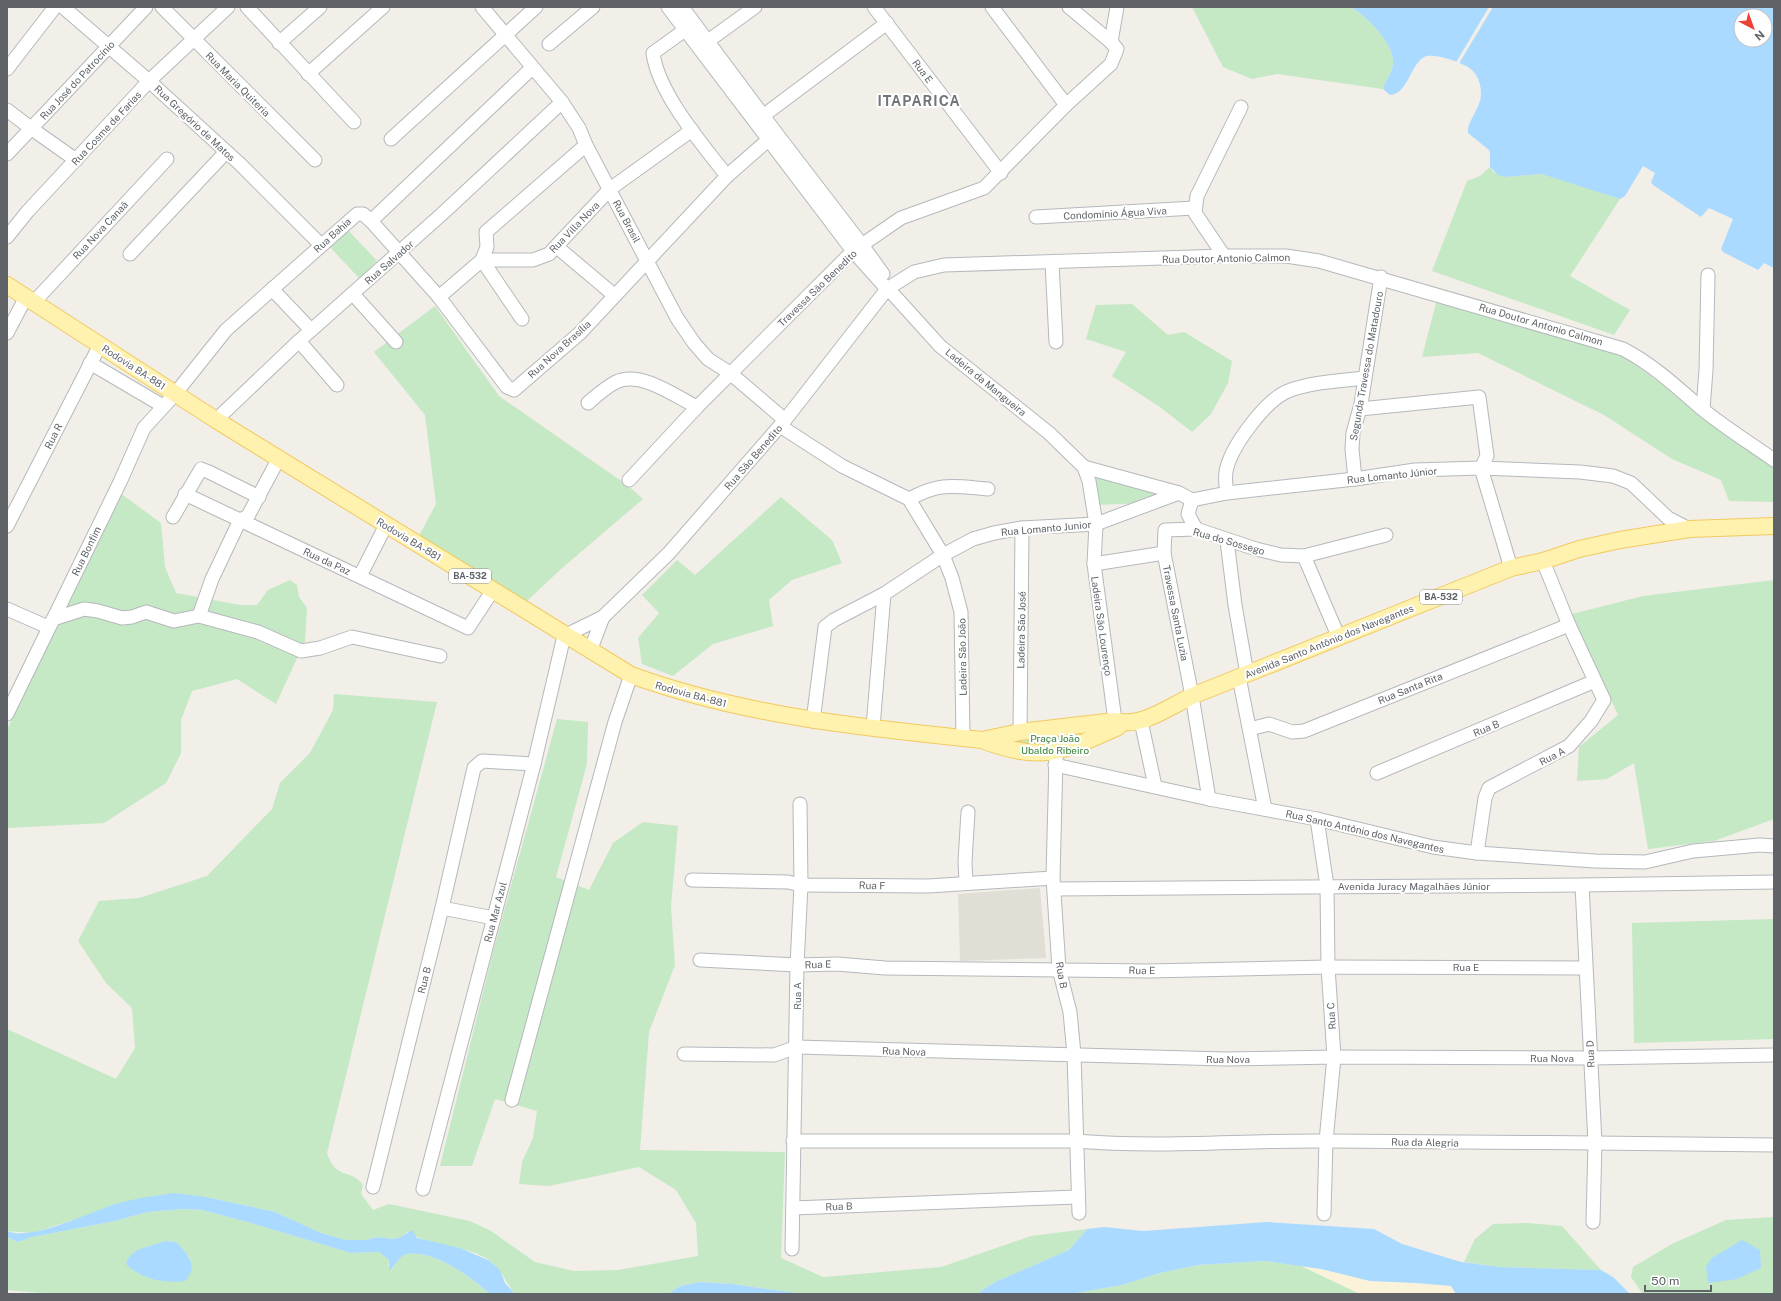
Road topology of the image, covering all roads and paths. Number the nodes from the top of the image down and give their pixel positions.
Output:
1 (55, 7) edge
2 (63, 7) edge
3 (146, 7) edge
4 (162, 7) edge
5 (228, 7) edge
6 (247, 7) edge
7 (320, 7) edge
8 (383, 7) edge
9 (482, 7) edge
10 (536, 7) edge
11 (593, 7) edge
12 (668, 7) edge
13 (755, 7) edge
14 (874, 7) edge
15 (992, 7) edge
16 (1069, 7) edge
17 (1117, 7) edge
18 (682, 13) edge
19 (887, 23) junction
20 (684, 30) junction
21 (505, 35) junction
22 (194, 39) junction
23 (708, 41) junction
24 (1111, 42) junction
25 (279, 43) junction
26 (549, 44) dead end
27 (108, 46) junction
28 (532, 68) junction
29 (7, 69) edge
30 (308, 74) junction
31 (728, 78) junction
32 (149, 81) junction
33 (562, 102) junction
34 (1066, 105) junction
35 (1241, 107) dead end
36 (7, 110) edge
37 (764, 115) junction
38 (354, 122) dead end
39 (32, 129) junction
40 (692, 130) junction
41 (772, 137) junction
42 (391, 139) dead end
43 (586, 145) junction
44 (226, 152) junction
45 (7, 154) edge
46 (167, 159) dead end
47 (76, 160) junction
48 (315, 160) dead end
49 (1001, 173) junction
50 (727, 176) junction
51 (610, 189) junction
52 (1194, 208) junction
53 (1036, 217) dead end
54 (371, 221) junction
55 (7, 237) edge
56 (321, 245) junction
57 (557, 247) junction
58 (858, 248) junction
59 (400, 253) junction
60 (130, 254) dead end
61 (1224, 256) junction
62 (648, 259) junction
63 (482, 260) junction
64 (1052, 262) junction
65 (1708, 275) dead end
66 (1381, 277) junction
67 (7, 285) edge
68 (272, 289) junction
69 (890, 289) junction
70 (353, 294) junction
71 (614, 295) junction
72 (439, 297) junction
73 (30, 300) junction
74 (522, 319) dead end
75 (311, 330) junction
76 (7, 333) edge
77 (299, 341) junction
78 (396, 342) dead end
79 (1056, 342) dead end
80 (100, 345) junction
81 (90, 363) junction
82 (730, 373) junction
83 (1364, 378) junction
84 (337, 385) dead end
85 (175, 394) junction
86 (588, 403) dead end
87 (1703, 405) junction
88 (163, 406) junction
89 (697, 407) junction
90 (1360, 409) junction
91 (216, 420) junction
92 (783, 423) junction
93 (1774, 451) edge
94 (279, 458) junction
95 (1774, 460) edge
96 (1084, 467) junction
97 (1481, 468) junction
98 (1355, 479) junction
99 (629, 480) dead end
100 (988, 489) dead end
101 (1179, 493) junction
102 (1227, 493) junction
103 (185, 494) junction
104 (259, 497) junction
105 (909, 499) junction
106 (1192, 500) junction
107 (173, 517) dead end
108 (240, 520) junction
109 (1096, 524) junction
110 (386, 525) junction
111 (7, 526) edge
112 (1774, 526) edge
113 (1022, 528) junction
114 (1689, 529) junction
115 (1165, 530) joint
116 (1196, 530) junction
117 (1386, 535) dead end
118 (1227, 541) junction
119 (1164, 553) junction
120 (943, 555) junction
121 (1304, 556) junction
122 (1543, 561) junction
123 (1094, 564) junction
124 (1511, 568) junction
125 (360, 576) junction
126 (493, 590) junction
127 (884, 594) junction
128 (7, 609) edge
129 (199, 616) junction
130 (604, 616) junction
131 (51, 623) junction
132 (1568, 625) junction
133 (564, 636) junction
134 (1339, 638) junction
135 (590, 651) junction
136 (440, 656) dead end
137 (631, 675) junction
138 (1243, 675) junction
139 (1595, 681) junction
140 (1192, 696) junction
141 (7, 714) edge
142 (813, 721) junction
143 (1141, 721) junction
144 (1117, 724) junction
145 (873, 727) junction
146 (1250, 729) junction
147 (1020, 732) junction
148 (963, 738) junction
149 (982, 740) junction
150 (1056, 758) junction
151 (534, 764) junction
152 (1378, 773) dead end
153 (1155, 786) junction
154 (1209, 799) junction
155 (800, 804) dead end
156 (1265, 809) junction
157 (968, 812) dead end
158 (1317, 819) junction
159 (1774, 846) edge
160 (1477, 853) junction
161 (692, 880) dead end
162 (1774, 882) edge
163 (966, 883) junction
164 (1054, 884) junction
165 (801, 885) junction
166 (1582, 885) junction
167 (1327, 886) junction
168 (442, 908) junction
169 (494, 918) junction
170 (700, 960) dead end
171 (797, 965) junction
172 (1328, 966) junction
173 (1585, 968) junction
174 (1059, 969) junction
175 (797, 1047) junction
176 (684, 1054) dead end
177 (1074, 1054) junction
178 (1774, 1055) edge
179 (1334, 1057) junction
180 (1590, 1058) junction
181 (512, 1100) dead end
182 (1326, 1140) junction
183 (793, 1141) junction
184 (1076, 1141) junction
185 (1595, 1143) junction
186 (1774, 1145) edge
187 (373, 1187) dead end
188 (423, 1189) dead end
189 (1077, 1197) junction
190 (793, 1208) junction
191 (1079, 1213) dead end
192 (1324, 1214) dead end
193 (1593, 1222) dead end
194 (792, 1249) dead end

1 - 29 street
2 - 27 street, Rua Gregório de Matos
3 - 27 street, Rua José do Patrocínio
4 - 22 street, Rua Maria Quiteria
5 - 22 street, Rua Cosme de Farias
6 - 25 street
7 - 25 street
8 - 30 street
9 - 21 street, Rua Brasil
10 - 21 street
11 - 26 street
12 - 18 street
13 - 23 street
14 - 19 street, Rua E
15 - 34 street
16 - 24 street
17 - 24 street, Travessa São Benedito
18 - 20 street
18 - 23 street
19 - 37 street
19 - 49 street, Rua E
20 - 31 street
20 - 40 street
21 - 28 street, Rua Brasil
21 - 42 street
22 - 32 street, Rua Cosme de Farias
22 - 48 street, Rua Maria Quiteria
23 - 31 street
24 - 34 street, Travessa São Benedito
25 - 30 street
27 - 32 street, Rua Gregório de Matos
27 - 39 street, Rua José do Patrocínio
28 - 33 street, Rua Brasil
28 - 54 street
30 - 38 street
31 - 37 street
31 - 41 street
32 - 44 street, Rua Gregório de Matos
32 - 47 street, Rua Cosme de Farias
33 - 43 street, Rua Brasil
33 - 59 street, Rua Salvador
34 - 49 street, Travessa São Benedito
35 - 52 street
36 - 39 street
37 - 41 street
39 - 45 street, Rua José do Patrocínio
39 - 47 street
40 - 50 street
40 - 51 street, Rua Villa Nova
41 - 50 street, Rua Nova Brasília
41 - 58 street, Ladeira da Mangueira
43 - 51 street, Rua Brasil
43 - 63 street
44 - 56 street, Rua Gregório de Matos
44 - 60 street
46 - 73 street, Rua Nova Canaã
47 - 55 street, Rua Cosme de Farias
49 - 58 street, Travessa São Benedito
50 - 62 street, Rua Nova Brasília
51 - 57 street, Rua Villa Nova
51 - 62 street, Rua Brasil
52 - 53 street, Condominio Água Viva
52 - 61 street
54 - 56 street, Rua Bahia
54 - 59 street, Rua Nova Brasília
56 - 68 street, Rua Bahia
57 - 63 street, Rua Villa Nova
57 - 71 street
58 - 69 street, Ladeira da Mangueira
58 - 82 street, Travessa São Benedito
59 - 70 street, Rua Salvador
59 - 72 street, Rua Nova Brasília
61 - 64 street, Rua Doutor Antonio Calmon
61 - 66 street, Rua Doutor Antonio Calmon
62 - 71 street, Rua Nova Brasília
62 - 82 street, Rua Brasil
63 - 72 street
63 - 74 street
64 - 69 street, Rua Doutor Antonio Calmon
64 - 79 street
65 - 87 street
66 - 83 street, Segunda Travessa do Matadouro
66 - 87 street, Rua Doutor Antonio Calmon
67 - 73 main road, Rodovia BA-881 / BA-532
68 - 75 street
68 - 85 street, Rua Bahia
69 - 92 street, Rua São Benedito
69 - 96 street, Ladeira da Mangueira
70 - 75 street, Rua Salvador
70 - 78 street
71 - 72 street, Rua Nova Brasília
73 - 76 street
73 - 80 main road, Rodovia BA-881 / BA-532
75 - 77 street, Rua Salvador
77 - 84 street
77 - 91 street, Rua Salvador
80 - 81 street, Rua R
80 - 85 main road, Rodovia BA-881 / BA-532
81 - 88 street
81 - 111 street, Rua R
82 - 89 street, Travessa São Benedito
82 - 92 street, Rua Brasil
83 - 90 street, Segunda Travessa do Matadouro
83 - 102 street
85 - 88 street, Rua Bonfim
85 - 91 main road, Rodovia BA-881 / BA-532
86 - 89 street
87 - 93 street, Rua Doutor Antonio Calmon
87 - 95 street, Rua Doutor Antonio Calmon
88 - 131 street, Rua Bonfim
89 - 99 street, Travessa São Benedito
90 - 97 street
90 - 98 street, Segunda Travessa do Matadouro
91 - 94 main road, Rodovia BA-881 / BA-532
92 - 105 street, Rua Brasil
92 - 130 street, Rua São Benedito
94 - 104 street
94 - 110 main road, Rodovia BA-881 / BA-532
96 - 101 street
96 - 109 street, Ladeira São Lourenço
97 - 98 street, Rua Lomanto Júnior
97 - 114 street, Rua Lomanto Júnior
97 - 124 street
98 - 102 street, Rua Lomanto Júnior
100 - 105 street
101 - 106 street
101 - 109 street, Rua Lomanto Junior
102 - 106 street, Rua Lomanto Júnior
103 - 104 street
103 - 107 street
103 - 108 street, Rua da Paz
104 - 108 street
105 - 120 street, Ladeira São João
106 - 116 street
108 - 125 street, Rua da Paz
108 - 129 street
109 - 113 street, Rua Lomanto Junior
109 - 123 street, Ladeira São Lourenço
110 - 125 street
110 - 126 main road, Rodovia BA-881 / BA-532
112 - 114 main road, Avenida Santo Antônio dos Navegantes / BA-532
113 - 120 street, Rua Lomanto Junior
113 - 147 street, Ladeira São José
114 - 122 main road, Avenida Santo Antônio dos Navegantes / BA-532
115 - 116 street, Rua do Sossego
115 - 119 street, Travessa Santa Luzia
116 - 118 street, Rua do Sossego
117 - 121 street, Rua do Sossego
118 - 121 street, Rua do Sossego
118 - 138 street
119 - 123 street
119 - 140 street, Travessa Santa Luzia
120 - 127 street, Rua Lomanto Junior
120 - 148 street, Ladeira São João
121 - 134 street
122 - 124 main road, Avenida Santo Antônio dos Navegantes / BA-532
122 - 132 street, Rua A
123 - 144 street, Ladeira São Lourenço
124 - 134 main road, Avenida Santo Antônio dos Navegantes / BA-532
125 - 126 street, Rua da Paz
126 - 133 main road, Rodovia BA-881 / BA-532
127 - 142 street, Rua Lomanto Junior
127 - 145 street
128 - 131 street
129 - 131 street
129 - 136 street
130 - 133 street, Rua São Benedito
130 - 135 street, Rua São Benedito
131 - 141 street, Rua Bonfim
132 - 139 street, Rua A
132 - 146 street, Rua Santa Rita
133 - 135 main road, Rodovia BA-881 / BA-532
133 - 151 street, Rua Mar Azul
134 - 138 main road, Avenida Santo Antônio dos Navegantes / BA-532
135 - 137 main road, Rodovia BA-881 / BA-532
137 - 142 main road, Rodovia BA-881 / BA-532
137 - 181 street
138 - 140 main road, Avenida Santo Antônio dos Navegantes / BA-532
138 - 146 street
139 - 152 street, Rua B
139 - 160 street, Rua A
140 - 143 main road, Avenida Santo Antônio dos Navegantes / BA-532
140 - 154 street, Travessa Santa Luzia
142 - 145 main road, Rodovia BA-881 / BA-532
143 - 144 main road, Avenida Santo Antônio dos Navegantes / BA-532
143 - 153 street
144 - 147 main road, Avenida Santo Antônio dos Navegantes / BA-532
144 - 150 main road, Avenida Santo Antônio dos Navegantes / BA-532
145 - 148 main road, Rodovia BA-881 / BA-532
146 - 156 street
147 - 149 main road, Avenida Santo Antônio dos Navegantes / BA-532
148 - 149 main road, Rodovia BA-881 / BA-532
149 - 150 main road, BA-532
150 - 153 street, Rua Santo Antônio dos Navegantes
150 - 164 street, Rua B
151 - 168 street, Rua B
151 - 169 street, Rua Mar Azul
153 - 154 street, Rua Santo Antônio dos Navegantes
154 - 156 street, Rua Santo Antônio dos Navegantes
155 - 165 street, Rua A
156 - 158 street, Rua Santo Antônio dos Navegantes
157 - 163 street
158 - 160 street, Rua Santo Antônio dos Navegantes
158 - 167 street, Rua C
159 - 160 street, Rua Santo Antônio dos Navegantes
161 - 165 street, Rua F
162 - 166 street, Avenida Juracy Magalhães Júnior
163 - 164 street, Rua F
163 - 165 street, Rua F
164 - 167 street, Avenida Juracy Magalhães Júnior
164 - 174 street, Rua B
165 - 171 street, Rua A
166 - 167 street, Avenida Juracy Magalhães Júnior
166 - 173 street, Rua D
167 - 172 street, Rua C
168 - 169 street
168 - 187 street, Rua B
169 - 188 street, Rua Mar Azul
170 - 171 street, Rua E
171 - 174 street, Rua E
171 - 175 street, Rua A
172 - 173 street, Rua E
172 - 174 street, Rua E
172 - 179 street, Rua C
173 - 180 street, Rua D
174 - 177 street, Rua B
175 - 176 street, Rua Nova
175 - 177 street, Rua Nova
175 - 183 street, Rua A
177 - 179 street, Rua Nova
177 - 184 street, Rua B
178 - 180 street, Rua Nova
179 - 180 street, Rua Nova
179 - 182 street, Rua C
180 - 185 street, Rua D
182 - 184 street, Rua da Alegria
182 - 185 street, Rua da Alegria
182 - 192 street, Rua C
183 - 184 street
183 - 190 street, Rua A
184 - 189 street, Rua B
185 - 186 street, Rua da Alegria
185 - 193 street, Rua D
189 - 190 street, Rua B
189 - 191 street, Rua B
190 - 194 street, Rua A

